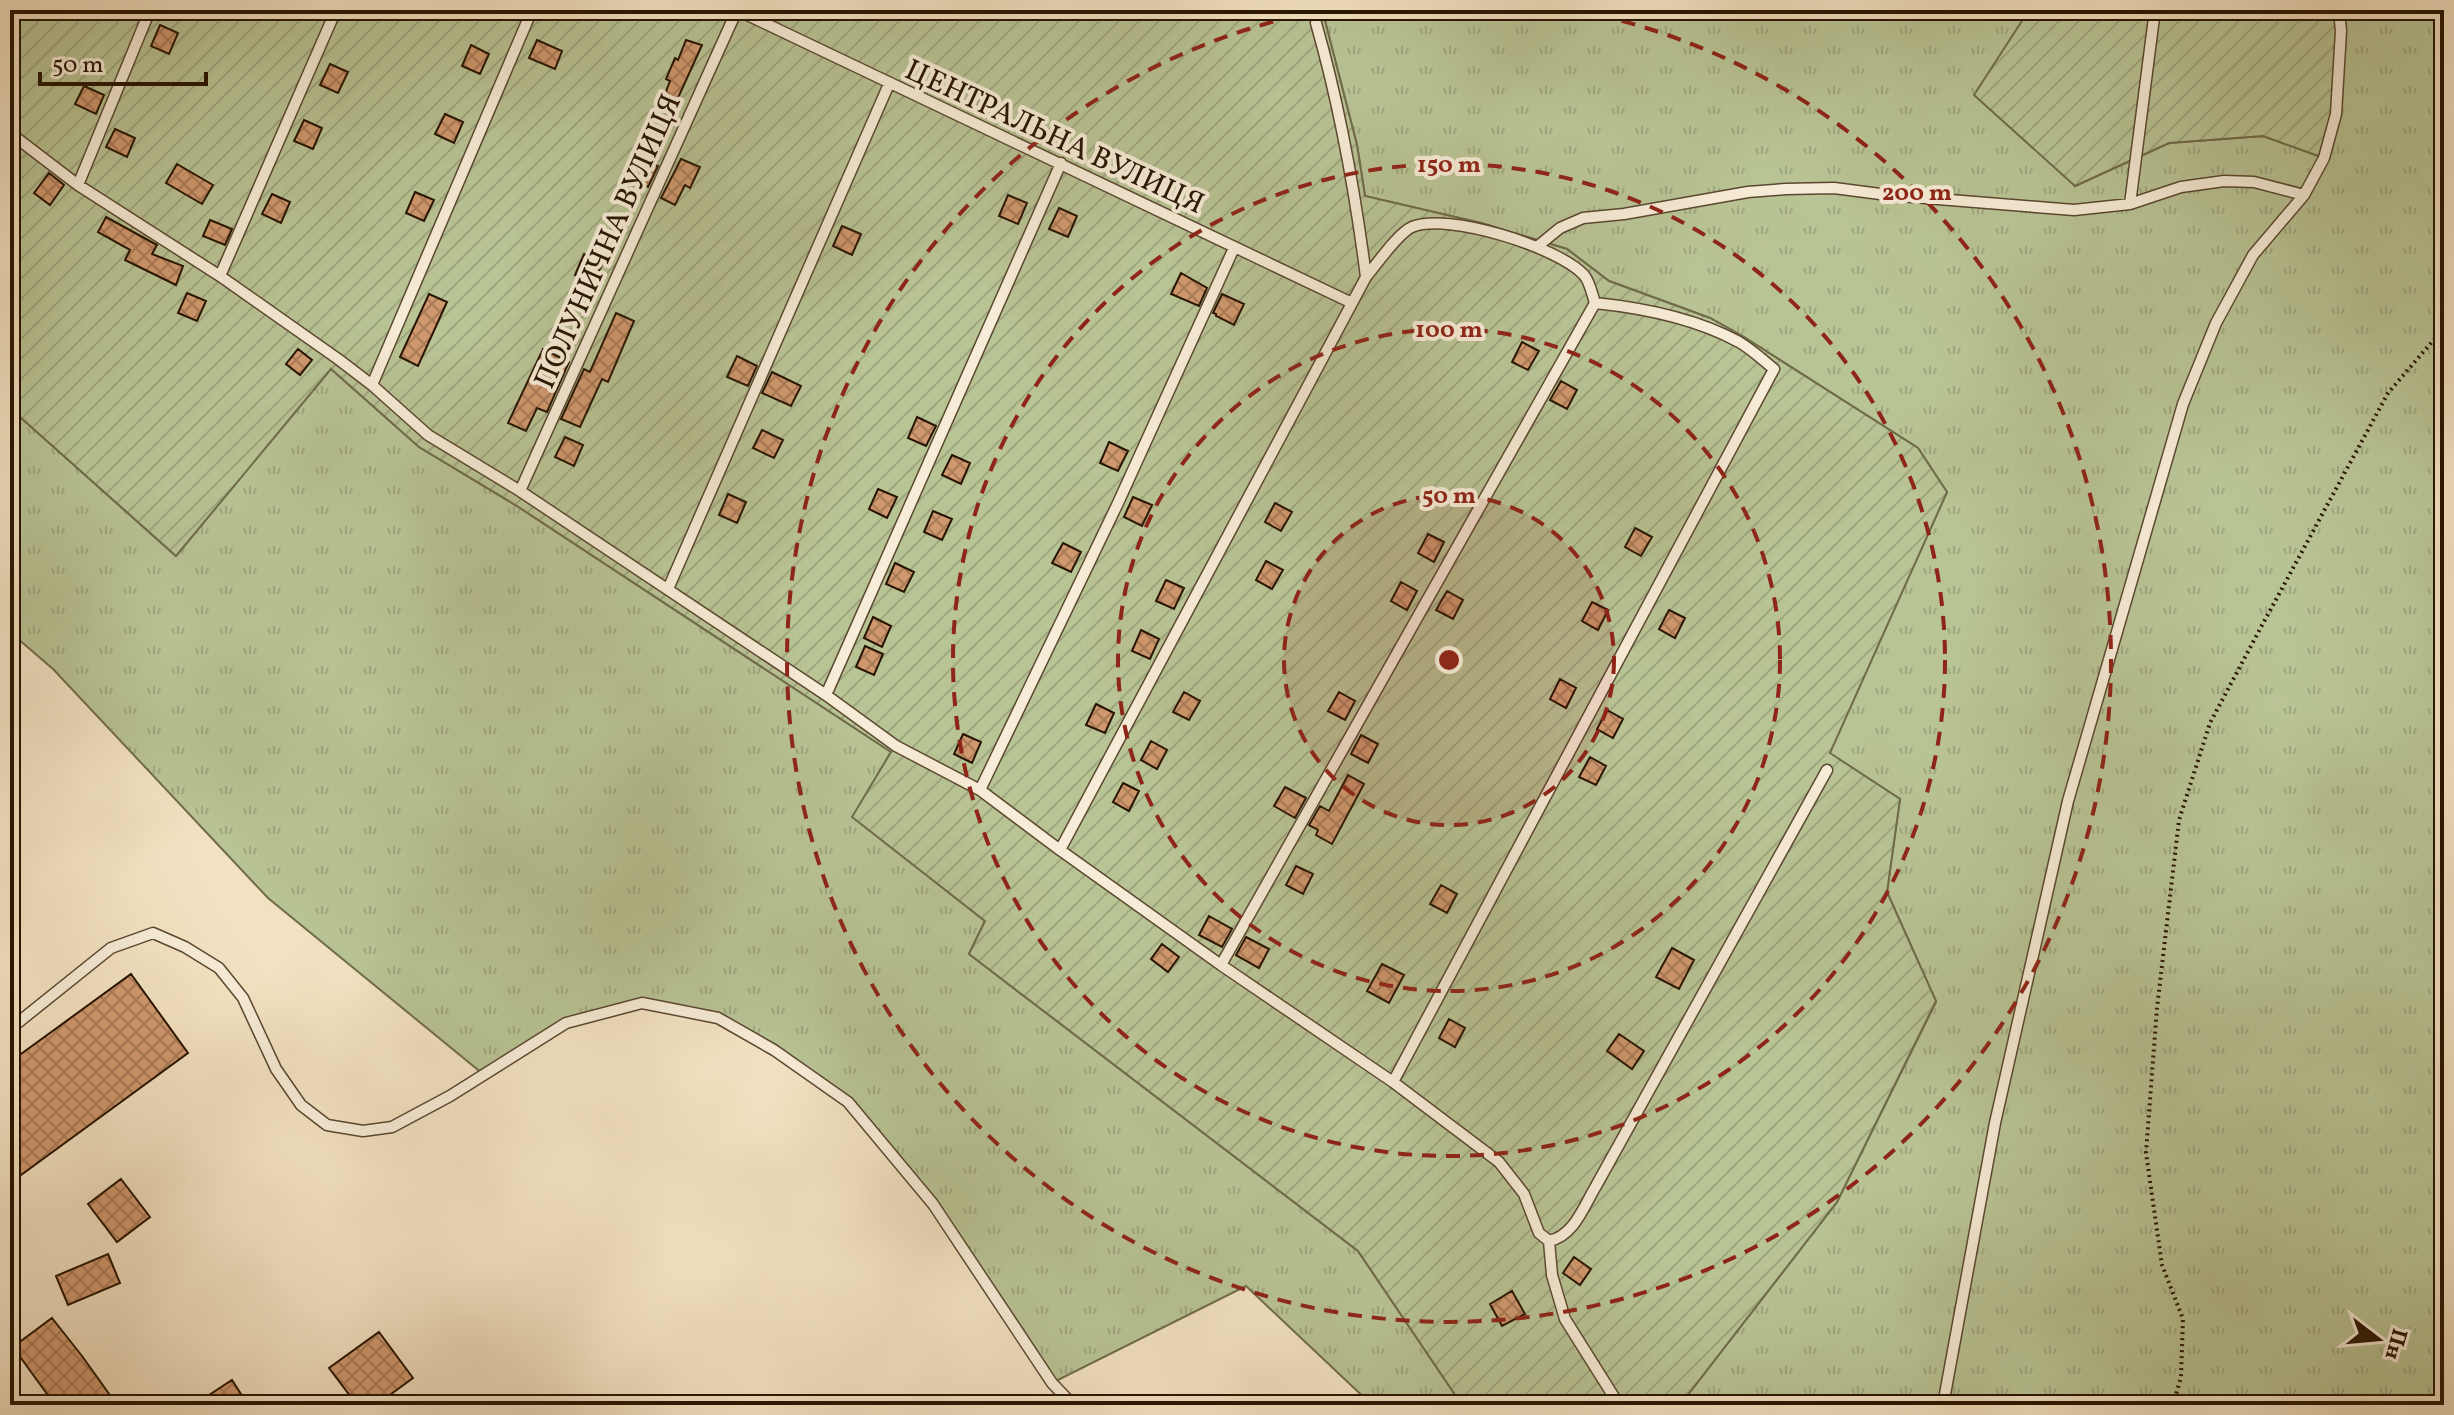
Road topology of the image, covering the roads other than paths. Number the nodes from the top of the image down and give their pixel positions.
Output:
1 (150, 10) edge
2 (336, 10) edge
3 (532, 10) edge
4 (737, 10) edge
5 (2155, 10) edge
6 (2339, 10) edge
7 (1316, 23) dead end
8 (889, 84) junction
9 (10, 133) edge
10 (1061, 163) junction
11 (78, 185) junction
12 (2304, 195) junction
13 (2130, 204) junction
14 (1538, 246) junction
15 (1234, 248) junction
16 (220, 276) junction
17 (1366, 277) junction
18 (1352, 303) junction
19 (1595, 303) junction
20 (372, 385) junction
21 (520, 491) junction
22 (668, 589) junction
23 (826, 695) junction
24 (1827, 770) dead end
25 (980, 790) junction
26 (1060, 850) junction
27 (1221, 965) junction
28 (10, 1029) edge
29 (1393, 1082) junction
30 (1549, 1241) junction
31 (1073, 1405) edge
32 (1619, 1405) edge
33 (1943, 1405) edge

1 - 11 lane
2 - 16 lane
3 - 20 lane
4 - 8 lane, ЦЕНТРАЛЬНА ВУЛИЦЯ
4 - 21 lane, ПОЛУНИЧНА ВУЛИЦЯ
5 - 13 lane
6 - 12 lane
7 - 17 lane
8 - 10 lane, ЦЕНТРАЛЬНА ВУЛИЦЯ
8 - 22 lane
9 - 11 lane
10 - 15 lane, ЦЕНТРАЛЬНА ВУЛИЦЯ
10 - 23 lane
11 - 16 lane
12 - 13 lane
12 - 33 lane
13 - 14 lane
14 - 17 lane
14 - 19 lane
15 - 18 lane, ЦЕНТРАЛЬНА ВУЛИЦЯ
15 - 25 lane
16 - 20 lane
17 - 18 lane
18 - 26 lane
19 - 27 lane
19 - 29 lane
20 - 21 lane
21 - 22 lane
22 - 23 lane
23 - 25 lane
24 - 30 lane
25 - 26 lane
26 - 27 lane
27 - 29 lane
28 - 31 lane
29 - 30 lane
30 - 32 lane

